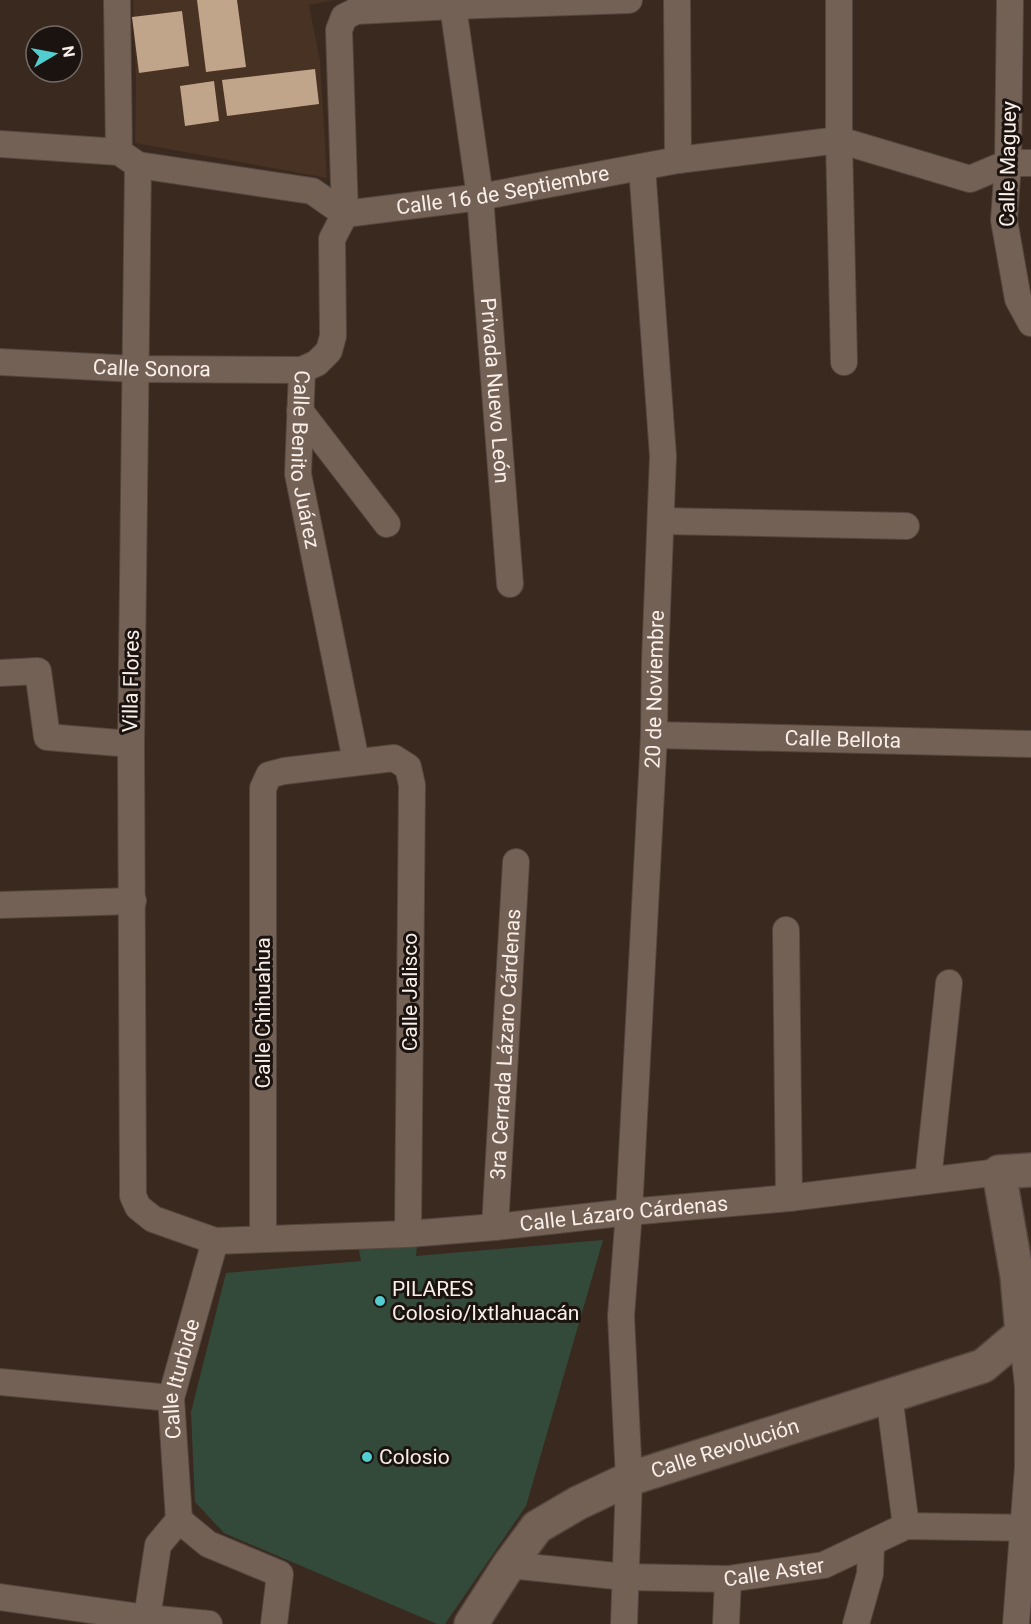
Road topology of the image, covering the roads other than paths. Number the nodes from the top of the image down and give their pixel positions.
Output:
1 (117, 0) edge
2 (629, 0) edge
3 (677, 0) edge
4 (839, 0) edge
5 (1010, 0) edge
6 (453, 6) junction
7 (839, 140) junction
8 (0, 144) edge
9 (128, 159) junction
10 (678, 160) junction
11 (1019, 163) edge
12 (642, 167) junction
13 (480, 197) junction
14 (345, 214) junction
15 (1031, 323) edge
16 (0, 362) edge
17 (844, 362) dead end
18 (135, 369) junction
19 (302, 370) junction
20 (300, 411) junction
21 (661, 521) junction
22 (387, 524) dead end
23 (906, 526) dead end
24 (510, 584) dead end
25 (0, 673) edge
26 (654, 735) junction
27 (131, 744) junction
28 (1031, 744) edge
29 (356, 761) junction
30 (516, 862) dead end
31 (133, 901) junction
32 (0, 904) edge
33 (786, 930) dead end
34 (949, 983) dead end
35 (1031, 1170) edge
36 (999, 1172) junction
37 (928, 1180) junction
38 (789, 1198) junction
39 (629, 1212) junction
40 (495, 1227) junction
41 (408, 1234) junction
42 (263, 1238) junction
43 (215, 1241) junction
44 (1022, 1333) junction
45 (0, 1382) edge
46 (889, 1395) junction
47 (171, 1398) junction
48 (629, 1479) junction
49 (179, 1520) junction
50 (906, 1526) junction
51 (1028, 1528) edge
52 (871, 1543) junction
53 (508, 1565) junction
54 (626, 1577) junction
55 (728, 1579) junction
56 (0, 1598) edge
57 (147, 1618) junction
58 (209, 1624) edge
59 (274, 1624) edge
60 (471, 1624) edge
61 (624, 1624) edge
62 (726, 1624) edge
63 (856, 1624) edge
64 (1016, 1624) edge

1 - 9 street, Villa Flores
2 - 6 street
3 - 10 street
4 - 7 street
5 - 11 street, Calle Maguey
6 - 13 street, Privada Nuevo León
6 - 14 street, Calle Benito Juárez
7 - 10 street, Calle 16 de Septiembre
7 - 11 street, Calle 16 de Septiembre
7 - 17 street
8 - 9 street
9 - 14 street
9 - 18 street, Villa Flores
10 - 12 street, Calle 16 de Septiembre
11 - 15 street, Calle Maguey
12 - 13 street, Calle 16 de Septiembre
12 - 21 street, 20 de Noviembre
13 - 14 street, Calle 16 de Septiembre
13 - 24 street, Privada Nuevo León
14 - 19 street, Calle Benito Juárez
16 - 18 street, Calle Sonora
18 - 19 street, Calle Sonora
18 - 27 street, Villa Flores
19 - 20 street, Calle Benito Juárez
20 - 22 street
20 - 29 street, Calle Benito Juárez
21 - 23 street
21 - 26 street, 20 de Noviembre
25 - 27 street
26 - 28 street, Calle Bellota
26 - 39 street, 20 de Noviembre
27 - 31 street, Villa Flores
29 - 41 street, Calle Jalisco
29 - 42 street, Calle Chihuahua
30 - 40 street, 3ra Cerrada Lázaro Cárdenas
31 - 32 street
31 - 43 street, Villa Flores
33 - 38 street
34 - 37 street
35 - 36 street, Calle Lázaro Cárdenas
36 - 37 street, Calle Lázaro Cárdenas
36 - 44 street
37 - 38 street, Calle Lázaro Cárdenas
38 - 39 street, Calle Lázaro Cárdenas
39 - 40 street, Calle Lázaro Cárdenas
39 - 48 street, 20 de Noviembre
40 - 41 street, Calle Lázaro Cárdenas
41 - 42 street, Calle Lázaro Cárdenas
42 - 43 street, Calle Lázaro Cárdenas
43 - 47 street, Calle Iturbide
44 - 46 street, Calle Revolución
44 - 51 street
45 - 47 street
46 - 48 street, Calle Revolución
46 - 50 street
47 - 49 street, Calle Iturbide
48 - 53 street, Calle Revolución
48 - 54 street, 20 de Noviembre
49 - 57 street
49 - 59 street
50 - 51 street, Calle Aster
50 - 52 street, Calle Aster
51 - 64 street
52 - 55 street, Calle Aster
52 - 63 street
53 - 54 street, Calle Aster
53 - 60 street, Calle Revolución
54 - 55 street, Calle Aster
54 - 61 street, 20 de Noviembre
55 - 62 street
56 - 57 street
57 - 58 street

